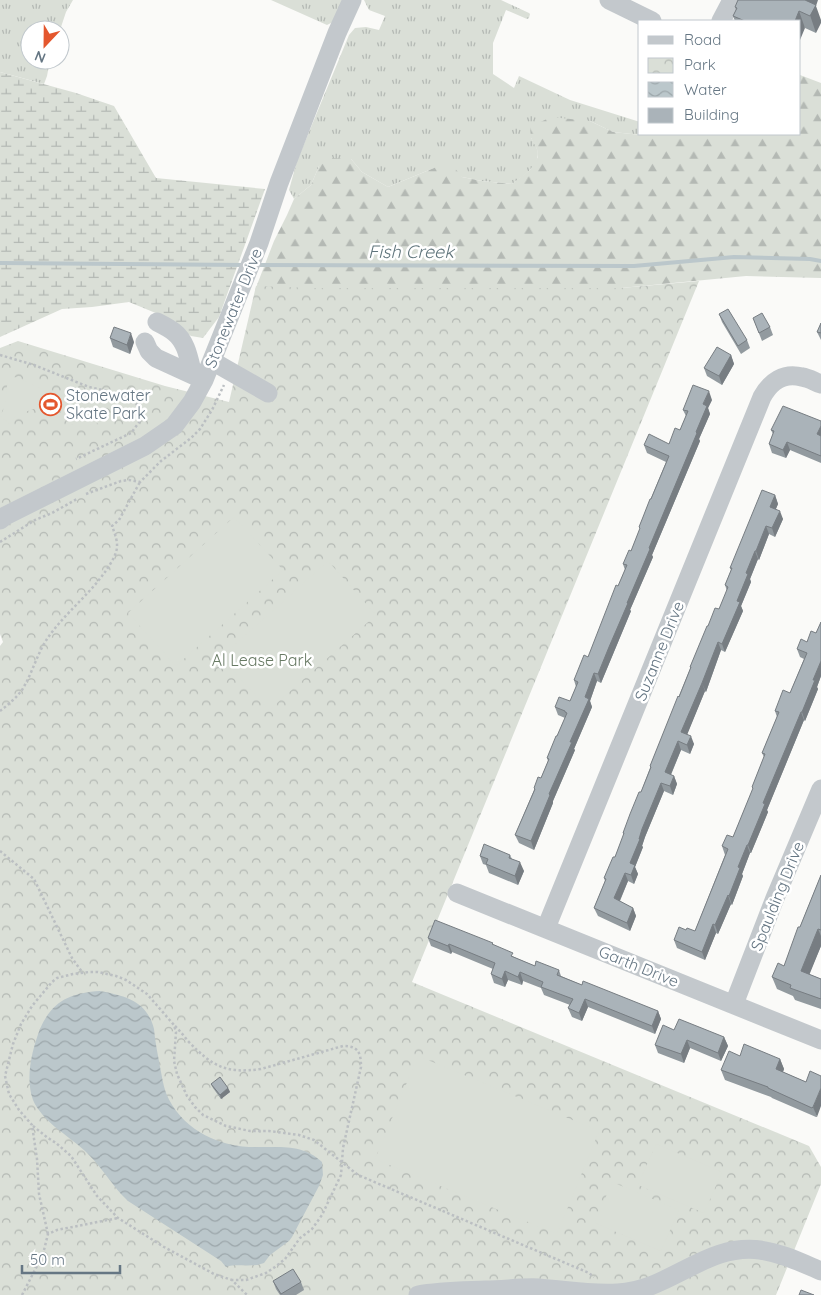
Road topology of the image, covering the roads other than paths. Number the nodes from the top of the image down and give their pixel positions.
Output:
1 (352, 0) edge
2 (610, 0) edge
3 (732, 0) edge
4 (650, 20) edge
5 (722, 20) edge
6 (157, 322) dead end
7 (145, 342) dead end
8 (212, 361) junction
9 (199, 377) junction
10 (821, 384) edge
11 (268, 393) dead end
12 (0, 520) edge
13 (821, 789) edge
14 (457, 892) dead end
15 (546, 928) junction
16 (734, 1004) junction
17 (821, 1040) edge
18 (821, 1271) edge
19 (418, 1295) edge

1 - 8 street, Stonewater Drive
2 - 4 street
3 - 5 street
6 - 9 street
7 - 9 street
8 - 9 street, Stonewater Drive
8 - 11 street
9 - 12 street, Stonewater Drive
10 - 15 street, Suzanne Drive
13 - 16 street, Spaulding Drive
14 - 15 street, Garth Drive
15 - 16 street, Garth Drive
16 - 17 street, Garth Drive
18 - 19 street

